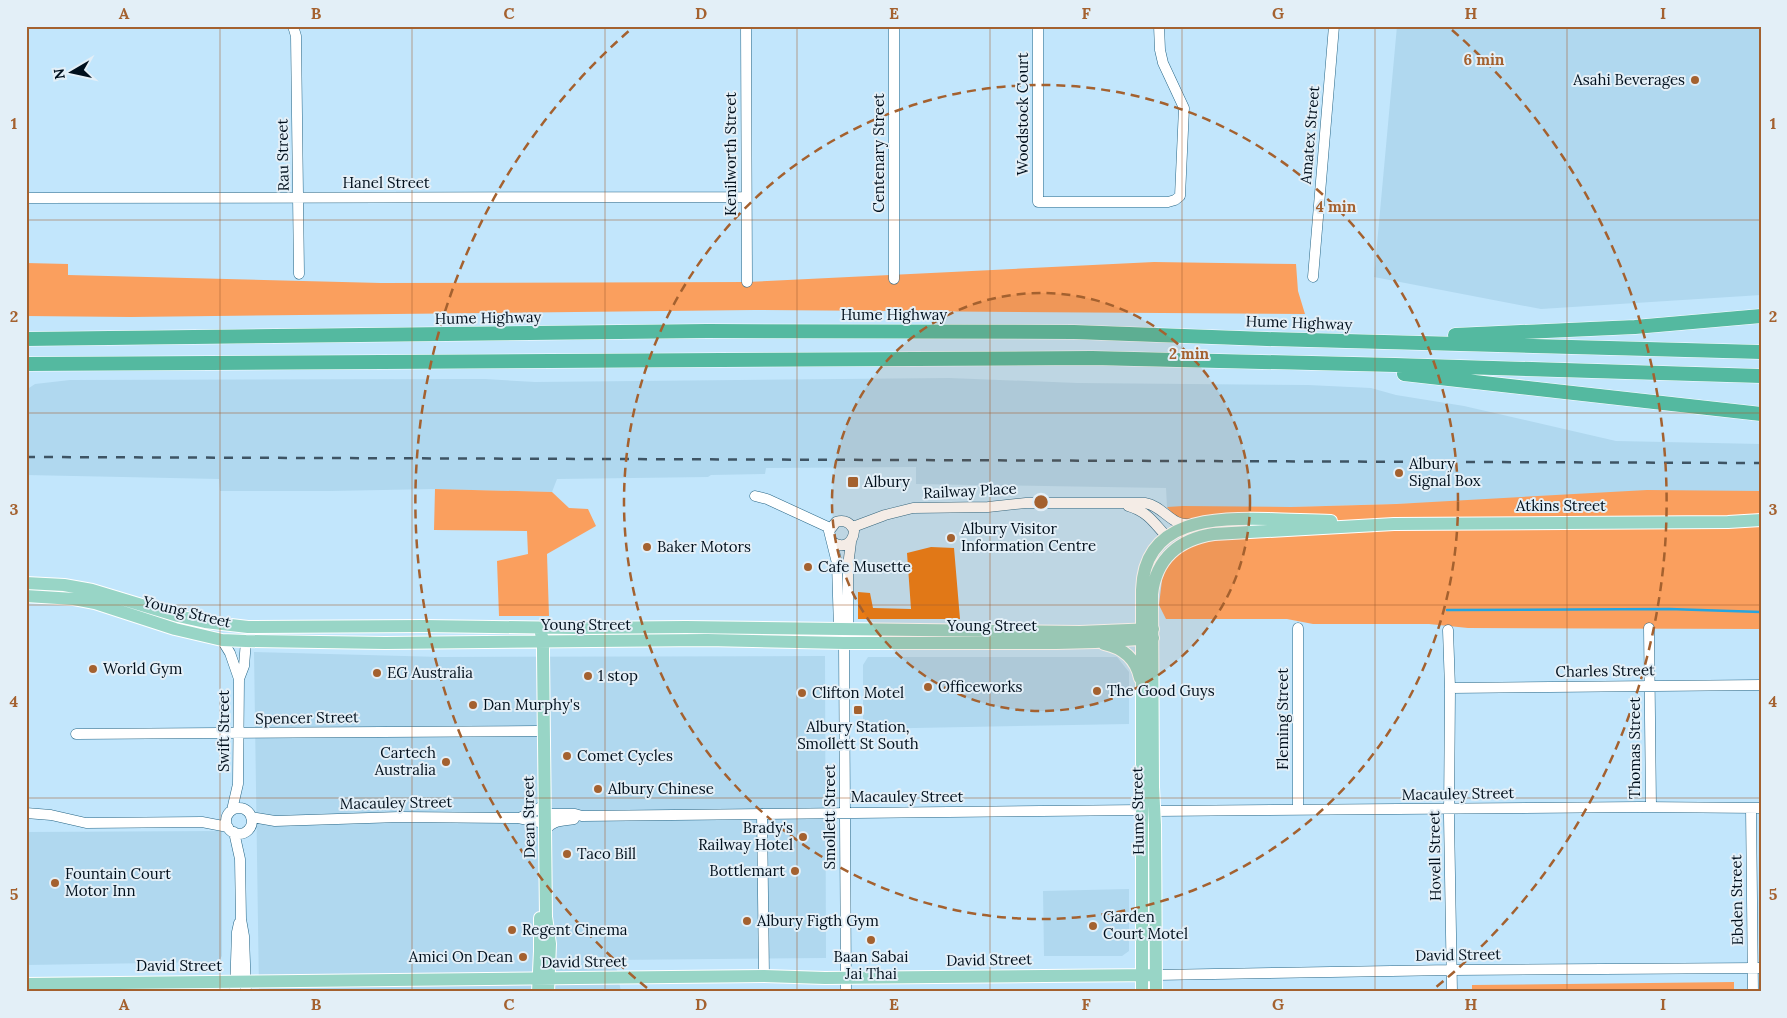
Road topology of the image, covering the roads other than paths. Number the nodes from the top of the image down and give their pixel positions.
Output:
1 (746, 26) edge
2 (894, 26) edge
3 (1038, 26) edge
4 (1159, 26) edge
5 (1334, 26) edge
6 (296, 30) edge
7 (299, 197) junction
8 (746, 197) junction
9 (26, 198) edge
10 (299, 274) dead end
11 (1313, 277) dead end
12 (894, 279) dead end
13 (747, 282) dead end
14 (1761, 316) edge
15 (26, 334) edge
16 (26, 339) edge
17 (83, 339) junction
18 (1267, 339) junction
19 (1761, 352) edge
20 (1151, 360) junction
21 (122, 363) junction
22 (26, 364) edge
23 (26, 369) edge
24 (1761, 376) edge
25 (1761, 414) edge
26 (754, 496) dead end
27 (1123, 504) junction
28 (1761, 520) edge
29 (1202, 521) junction
30 (1728, 522) junction
31 (1394, 524) junction
32 (1761, 524) edge
33 (852, 527) junction
34 (830, 528) junction
35 (1269, 532) junction
36 (1167, 537) junction
37 (832, 542) junction
38 (851, 542) junction
39 (26, 583) edge
40 (26, 596) edge
41 (232, 626) junction
42 (539, 628) junction
43 (1298, 628) dead end
44 (1649, 628) dead end
45 (844, 629) junction
46 (1448, 630) dead end
47 (1148, 634) junction
48 (222, 640) junction
49 (246, 641) junction
50 (540, 641) junction
51 (1095, 642) junction
52 (844, 643) junction
53 (239, 679) junction
54 (1650, 685) junction
55 (1761, 685) edge
56 (1450, 688) junction
57 (1143, 695) junction
58 (541, 731) junction
59 (239, 733) junction
60 (76, 734) dead end
61 (238, 784) junction
62 (1651, 807) junction
63 (1756, 808) edge
64 (1298, 809) junction
65 (1449, 809) junction
66 (1149, 811) junction
67 (26, 813) edge
68 (230, 813) junction
69 (846, 813) junction
70 (762, 814) junction
71 (582, 816) junction
72 (542, 818) junction
73 (202, 822) junction
74 (249, 822) junction
75 (231, 830) junction
76 (240, 859) junction
77 (1757, 968) edge
78 (1452, 970) junction
79 (1142, 975) junction
80 (1156, 975) junction
81 (764, 976) junction
82 (846, 978) junction
83 (26, 984) edge
84 (543, 986) edge
85 (240, 987) edge
86 (846, 992) edge
87 (1142, 992) edge
88 (1156, 992) edge
89 (1452, 992) edge
90 (1753, 992) edge

1 - 8 street, Kenilworth Street
2 - 12 street, Centenary Street
3 - 4 street, Woodstock Court
5 - 11 street, Amatex Street
6 - 7 street, Rau Street
7 - 8 street, Hanel Street
7 - 9 street, Hanel Street
7 - 10 street, Rau Street
8 - 13 street, Kenilworth Street
14 - 18 highway
15 - 17 highway
16 - 17 highway, Hume Highway
17 - 18 highway, Hume Highway
18 - 19 highway, Hume Highway
20 - 21 highway
20 - 24 highway
20 - 25 highway
21 - 22 highway
21 - 23 highway
26 - 34 street
27 - 29 street, Railway Place
27 - 33 street, Railway Place
27 - 36 street, Railway Place
28 - 30 main road, Atkins Street
29 - 31 main road, Atkins Street
29 - 36 main road, Atkins Street
30 - 31 main road, Atkins Street
30 - 32 main road, Atkins Street
31 - 35 main road, Atkins Street
33 - 34 street
33 - 38 street
34 - 37 street
35 - 36 main road
35 - 47 main road, Atkins Street
36 - 47 main road, Atkins Street
37 - 38 street
37 - 45 street
38 - 45 street
39 - 41 main road, Young Street
40 - 48 main road, Young Street
41 - 42 main road, Young Street
41 - 49 main road
42 - 45 main road, Young Street
42 - 50 main road, Dean Street
43 - 64 street, Fleming Street
44 - 54 street, Thomas Street
45 - 47 main road, Young Street
45 - 52 main road
46 - 56 street, Hovell Street
47 - 51 main road, Young Street
47 - 57 main road, Hume Street
47 - 66 main road, Hume Street
48 - 49 main road, Young Street
48 - 53 street, Swift Street
49 - 50 main road, Young Street
49 - 53 street, Swift Street
50 - 52 main road, Young Street
50 - 58 main road, Dean Street
51 - 52 main road, Young Street
51 - 57 main road
52 - 69 street, Smollett Street
53 - 59 street, Swift Street
54 - 55 street, Charles Street
54 - 56 street, Charles Street
54 - 62 street, Thomas Street
56 - 65 street, Hovell Street
57 - 66 main road, Hume Street
58 - 59 street, Spencer Street
58 - 72 main road, Dean Street
59 - 60 street, Spencer Street
59 - 61 street, Swift Street
61 - 68 street, Swift Street
61 - 74 street, Swift Street
62 - 63 street, Macauley Street
62 - 65 street, Macauley Street
63 - 77 street, Ebden Street
64 - 65 street, Macauley Street
64 - 66 street, Macauley Street
65 - 78 street, Hovell Street
66 - 69 street, Macauley Street
66 - 79 main road, Hume Street
66 - 80 main road, Hume Street
67 - 73 street
68 - 73 street
68 - 74 street
68 - 75 street
69 - 70 street, Macauley Street
69 - 82 street, Smollett Street
70 - 71 street, Macauley Street
70 - 81 street
71 - 72 street, Macauley Street
71 - 72 street, Macauley Street
72 - 74 street, Macauley Street
72 - 84 main road, Dean Street
73 - 75 street
74 - 75 street
74 - 76 street
75 - 76 street
76 - 85 street
77 - 78 street, David Street
77 - 90 street, Ebden Street
78 - 80 street, David Street
78 - 89 street, Hovell Street
79 - 80 main road, David Street
79 - 82 main road, David Street
79 - 87 main road, Hume Street
80 - 88 main road, Hume Street
81 - 82 main road, David Street
81 - 84 main road, David Street
82 - 86 street, Smollett Street
83 - 85 main road, David Street
84 - 85 main road, David Street

